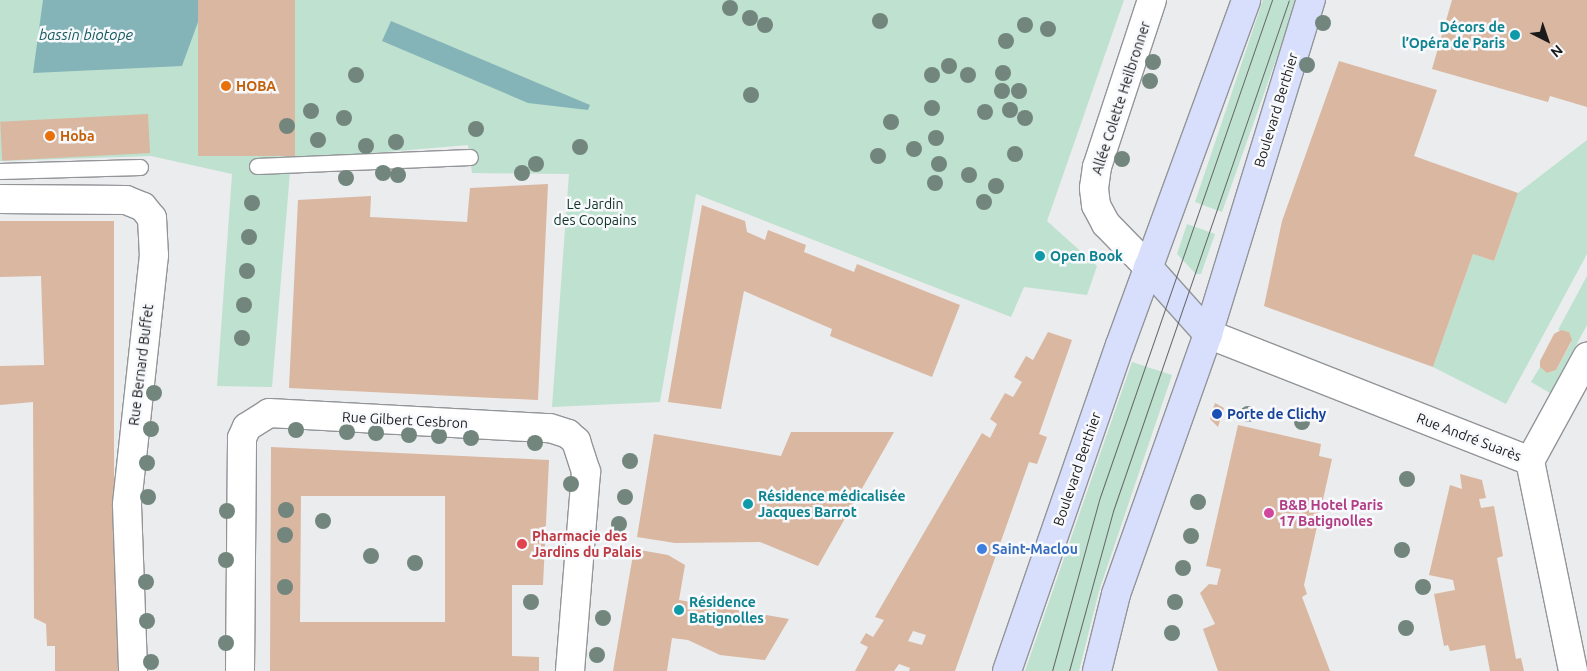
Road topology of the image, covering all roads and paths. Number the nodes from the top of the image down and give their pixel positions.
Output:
1 (1152, 0) edge
2 (1246, 0) edge
3 (1311, 0) edge
4 (470, 157) dead end
5 (257, 166) dead end
6 (140, 167) dead end
7 (0, 171) edge
8 (0, 199) edge
9 (1148, 267) junction
10 (1208, 334) junction
11 (1587, 358) edge
12 (1530, 461) junction
13 (133, 671) edge
14 (240, 671) edge
15 (570, 671) edge
16 (1007, 671) edge
17 (1097, 671) edge
18 (1573, 671) edge

1 - 9 street, Allée Colette Heilbronner
2 - 9 main road, Boulevard Berthier
3 - 10 main road, Boulevard Berthier
4 - 5 lane
6 - 7 lane
8 - 13 street, Rue Bernard Buffet
9 - 10 main road
9 - 16 main road, Boulevard Berthier
10 - 12 street, Rue André Suarès
10 - 17 main road, Boulevard Berthier
11 - 12 street
12 - 18 street, Rue André Suarès
14 - 15 street, Rue Gilbert Cesbron

